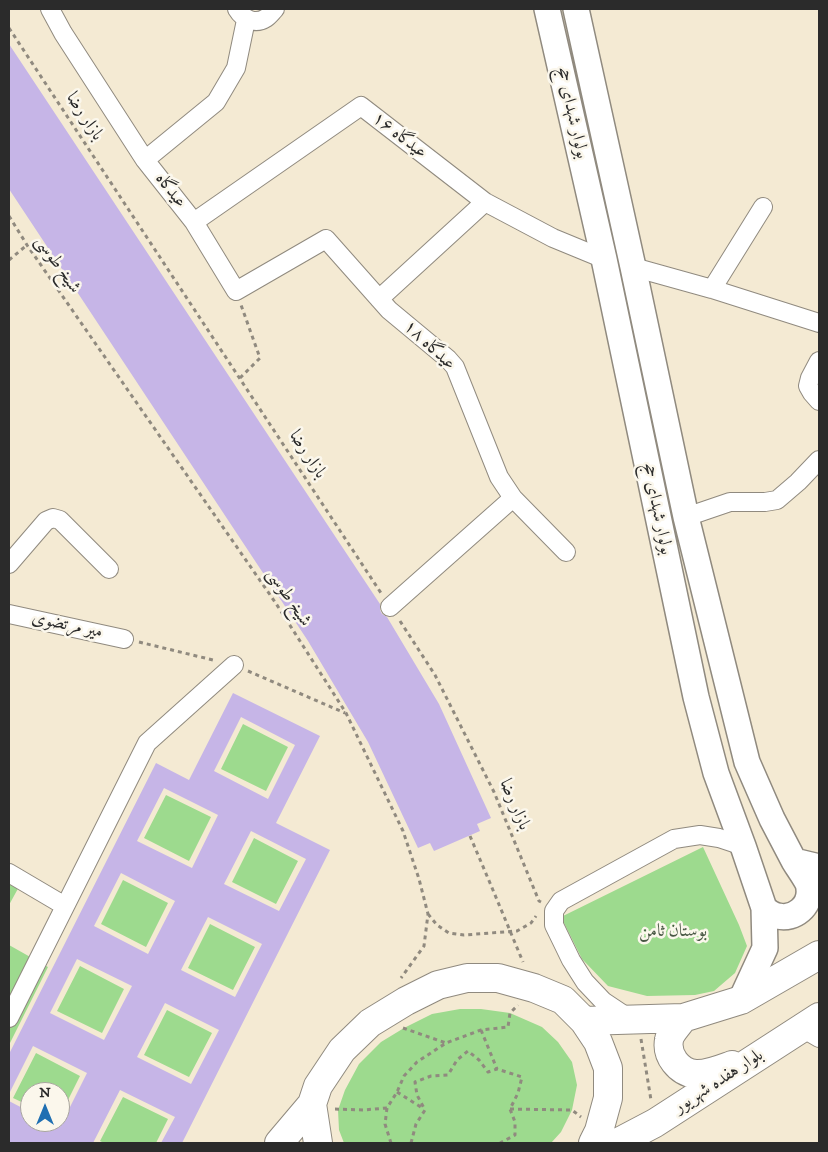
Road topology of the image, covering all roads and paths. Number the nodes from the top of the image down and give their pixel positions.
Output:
1 (50, 9) edge
2 (275, 9) edge
3 (547, 9) edge
4 (576, 9) edge
5 (242, 14) edge
6 (9, 28) edge
7 (145, 160) junction
8 (484, 202) junction
9 (763, 207) dead end
10 (9, 216) edge
11 (194, 222) junction
12 (27, 245) junction
13 (604, 259) junction
14 (9, 260) edge
15 (633, 267) junction
16 (712, 289) junction
17 (236, 291) junction
18 (379, 299) junction
19 (819, 323) edge
20 (819, 362) edge
21 (240, 378) junction
22 (819, 401) edge
23 (819, 460) edge
24 (514, 498) junction
25 (686, 517) junction
26 (566, 552) dead end
27 (9, 564) edge
28 (109, 570) dead end
29 (390, 607) junction
30 (9, 614) edge
31 (124, 638) dead end
32 (234, 665) dead end
33 (470, 836) dead end
34 (743, 846) junction
35 (794, 861) junction
36 (819, 867) edge
37 (9, 873) edge
38 (539, 900) junction
39 (64, 906) junction
40 (764, 908) junction
41 (544, 910) junction
42 (428, 914) junction
43 (819, 955) edge
44 (397, 985) dead end
45 (534, 988) junction
46 (742, 1000) junction
47 (9, 1018) edge
48 (683, 1018) junction
49 (634, 1019) junction
50 (584, 1021) junction
51 (370, 1023) junction
52 (814, 1028) edge
53 (481, 1030) junction
54 (446, 1043) junction
55 (756, 1058) junction
56 (497, 1069) junction
57 (397, 1092) junction
58 (312, 1104) junction
59 (387, 1108) junction
60 (510, 1109) junction
61 (425, 1110) junction
62 (655, 1123) junction
63 (603, 1139) edge
64 (279, 1143) edge
65 (318, 1143) edge
66 (391, 1143) edge
67 (411, 1143) edge
68 (500, 1143) edge

1 - 7 street, عیدگاه
2 - 5 street
3 - 13 street, بولوار شهدای حج
4 - 15 street, بولوار شهدای حج
5 - 7 street
6 - 21 path, بازار رضا
7 - 11 street, عیدگاه
8 - 11 street, عیدگاه ۱۶
8 - 13 street, عیدگاه ۱۶
8 - 18 street
9 - 16 street
10 - 12 path, شیخ طوسی
11 - 17 street, عیدگاه
12 - 14 path
12 - 42 path, شیخ طوسی
13 - 34 street, بولوار شهدای حج
15 - 16 street
15 - 25 street, بولوار شهدای حج
16 - 19 street
17 - 18 street, عیدگاه ۱۸
17 - 21 path
18 - 24 street, عیدگاه ۱۸
20 - 22 street
21 - 29 path, بازار رضا
23 - 25 street
24 - 26 street, عیدگاه ۱۸
24 - 29 street
25 - 35 street, بولوار شهدای حج
27 - 28 street
29 - 38 path, بازار رضا
30 - 31 street, میر مرتضوی
32 - 39 street
33 - 45 path
34 - 40 street, بولوار شهدای حج
34 - 41 street
35 - 36 street
35 - 40 street, بولوار شهدای حج
37 - 39 street
38 - 41 path
38 - 41 path
39 - 47 street
40 - 46 street, بولوار شهدای حج
41 - 42 path
41 - 49 street
42 - 44 path, شیخ طوسی
43 - 46 main road
45 - 50 main road
45 - 51 main road
45 - 53 path
46 - 48 main road
48 - 49 main road
48 - 55 main road
49 - 50 main road
49 - 62 path
50 - 63 main road
51 - 54 path
51 - 58 main road
52 - 55 main road, بلوار هفده شهریور
53 - 54 path
53 - 56 path
54 - 57 path
55 - 62 main road, بلوار هفده شهریور
56 - 60 path
56 - 61 path
57 - 59 path
57 - 61 path
58 - 59 path
58 - 64 main road
58 - 65 main road
59 - 66 path
60 - 63 path
60 - 68 path
61 - 67 path
62 - 63 main road, بلوار هفده شهریور

